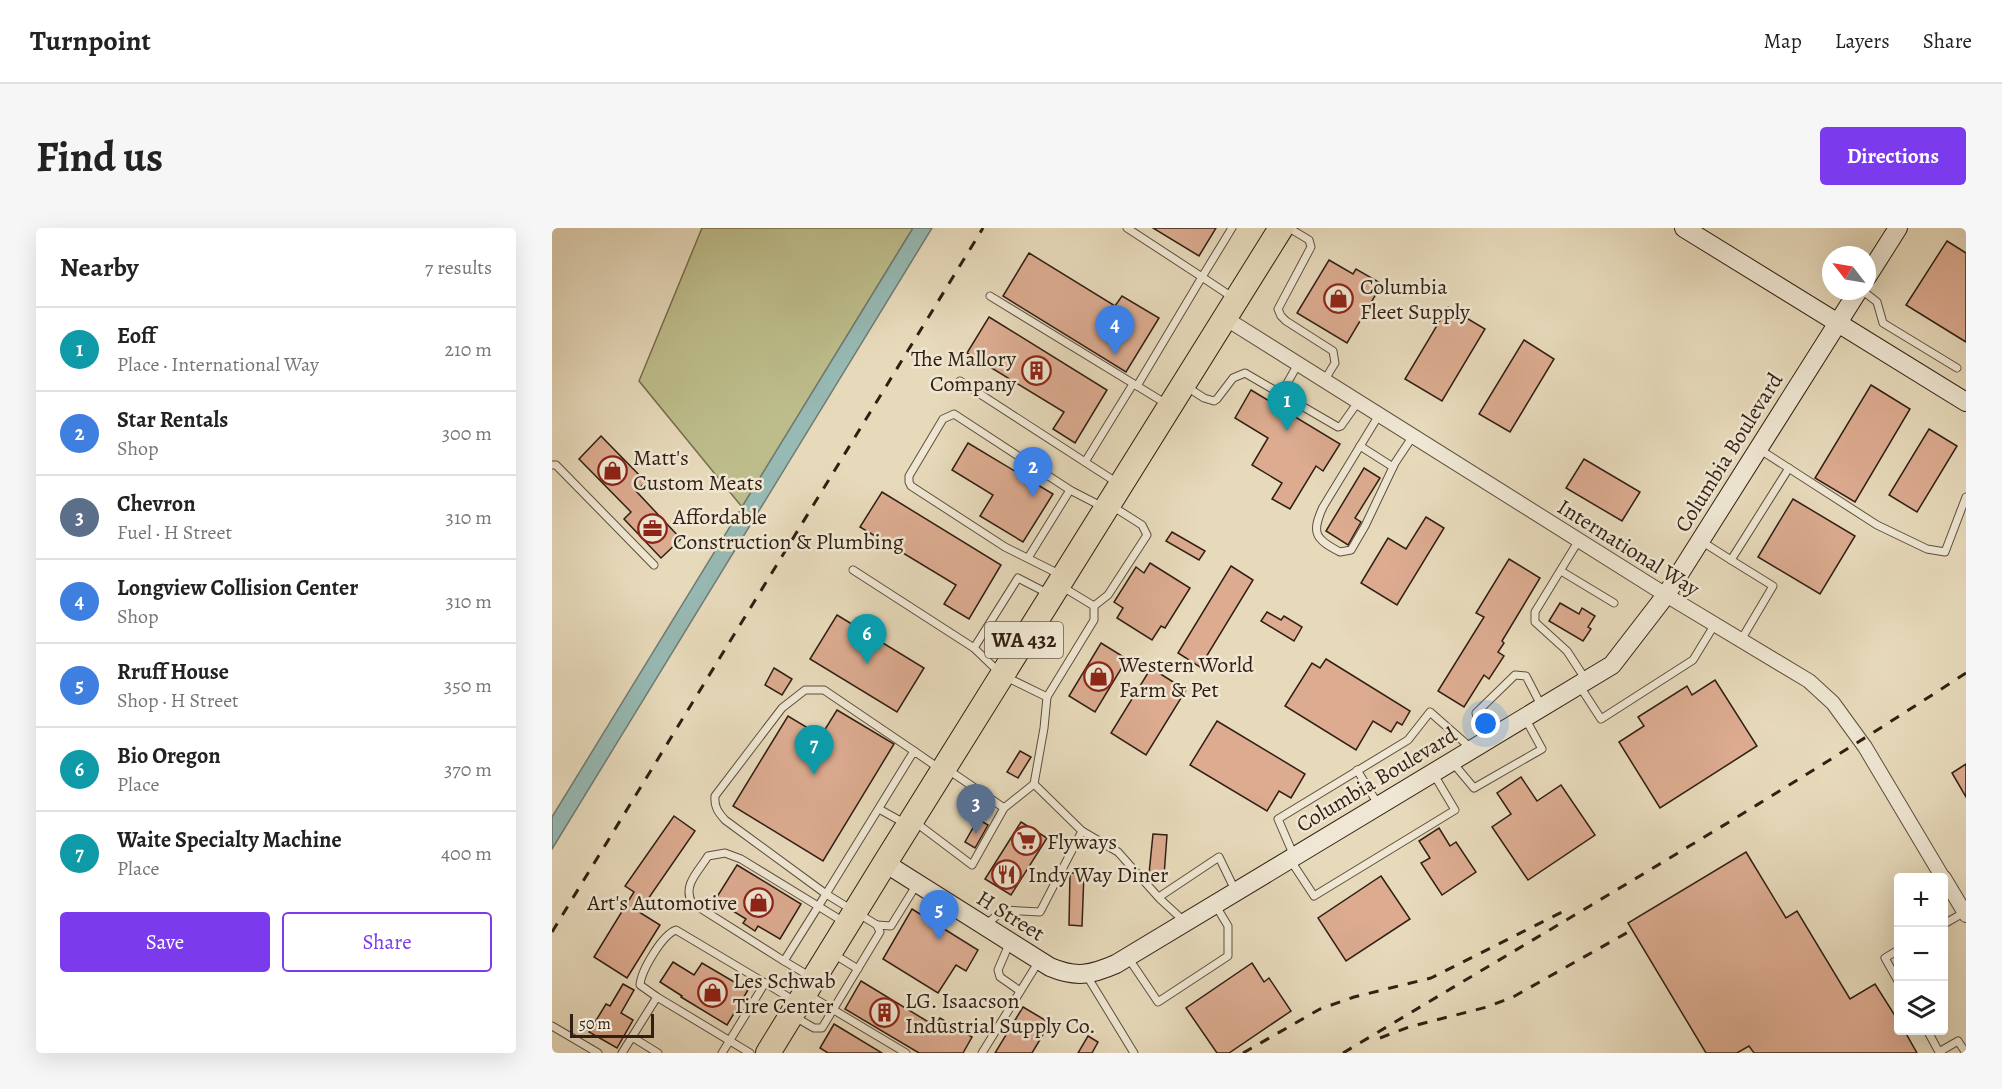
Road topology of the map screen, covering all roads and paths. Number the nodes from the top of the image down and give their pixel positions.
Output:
1 (1127, 228) edge
2 (1232, 228) edge
3 (1281, 228) edge
4 (1289, 228) edge
5 (1684, 228) edge
6 (1898, 228) edge
7 (1876, 263) edge
8 (1202, 277) junction
9 (990, 296) dead end
10 (1855, 300) edge
11 (1874, 300) edge
12 (1231, 309) junction
13 (1838, 323) junction
14 (1298, 364) junction
15 (1957, 368) dead end
16 (960, 381) dead end
17 (1324, 381) junction
18 (1135, 385) junction
19 (1184, 385) junction
20 (1281, 394) junction
21 (1358, 402) junction
22 (1966, 402) edge
23 (1170, 406) junction
24 (1379, 415) junction
25 (1413, 436) junction
26 (1360, 446) junction
27 (1759, 449) junction
28 (1085, 462) junction
29 (552, 465) edge
30 (1393, 467) junction
31 (1789, 468) junction
32 (1070, 490) junction
33 (1966, 497) edge
34 (1112, 499) junction
35 (1579, 540) junction
36 (1701, 541) junction
37 (1028, 558) junction
38 (1731, 560) junction
39 (654, 565) dead end
40 (853, 570) dead end
41 (1561, 571) junction
42 (1058, 585) junction
43 (1666, 596) junction
44 (1614, 603) dead end
45 (1094, 606) junction
46 (1715, 624) junction
47 (1741, 640) junction
48 (974, 648) junction
49 (1002, 675) junction
50 (1583, 682) junction
51 (1047, 697) junction
52 (1542, 707) junction
53 (1525, 717) junction
54 (1490, 738) junction
55 (1472, 749) junction
56 (914, 751) junction
57 (1452, 762) junction
58 (943, 769) junction
59 (1357, 770) junction
60 (1432, 773) junction
61 (1034, 784) junction
62 (1379, 805) junction
63 (1004, 808) junction
64 (879, 809) junction
65 (910, 823) junction
66 (1082, 831) junction
67 (1292, 858) junction
68 (885, 863) junction
69 (1940, 873) edge
70 (918, 884) junction
71 (1948, 886) edge
72 (1236, 892) junction
73 (826, 894) junction
74 (1159, 897) junction
75 (1215, 904) junction
76 (818, 906) junction
77 (1965, 913) edge
78 (851, 918) junction
79 (1185, 922) junction
80 (1948, 922) edge
81 (878, 925) junction
82 (985, 926) junction
83 (1010, 942) junction
84 (830, 952) junction
85 (1894, 953) edge
86 (1128, 957) junction
87 (784, 961) junction
88 (1039, 961) junction
89 (858, 969) junction
90 (1894, 973) edge
91 (1086, 974) junction
92 (765, 983) junction
93 (1020, 991) junction
94 (657, 997) junction
95 (802, 997) junction
96 (833, 1010) junction
97 (552, 1026) edge
98 (1930, 1035) edge
99 (632, 1037) junction
100 (729, 1041) junction
101 (598, 1053) edge
102 (622, 1053) edge
103 (658, 1053) edge
104 (722, 1053) edge
105 (750, 1053) edge
106 (768, 1053) edge
107 (906, 1053) edge
108 (982, 1053) edge
109 (1134, 1053) edge
110 (1966, 1053) edge

1 - 8 lane
2 - 8 lane
3 - 12 highway, WA 432
4 - 17 lane
5 - 13 street
6 - 7 street
8 - 12 lane
8 - 18 lane
9 - 18 lane
10 - 13 street, Columbia Boulevard
11 - 15 lane
12 - 14 street, International Way
12 - 19 highway, WA 432
13 - 22 street
13 - 27 street, Columbia Boulevard
14 - 17 street, International Way
14 - 20 lane
16 - 28 lane
17 - 21 street, International Way
18 - 23 lane
18 - 28 lane
19 - 20 lane
19 - 23 highway, WA 432
20 - 21 lane
21 - 24 street, International Way
23 - 34 highway, WA 432
24 - 25 street, International Way
24 - 26 lane
25 - 30 lane
25 - 35 street, International Way
26 - 30 lane
26 - 30 lane
27 - 31 lane
27 - 36 street, Columbia Boulevard
28 - 34 lane
29 - 39 lane
31 - 33 lane
31 - 38 lane
32 - 34 lane
32 - 37 lane
32 - 37 lane
34 - 42 highway, WA 432
34 - 45 lane
35 - 41 lane
35 - 43 street, International Way
36 - 38 lane
36 - 43 street, Columbia Boulevard
37 - 42 lane
38 - 47 lane
40 - 48 lane
41 - 44 lane
41 - 50 lane
42 - 45 lane
42 - 48 lane
42 - 49 highway, WA 432
43 - 46 street, International Way
43 - 50 street, Columbia Boulevard
45 - 51 lane
46 - 47 street, International Way
46 - 50 lane
47 - 69 street, International Way
48 - 49 lane
49 - 51 lane
49 - 58 highway, WA 432
50 - 52 street, Columbia Boulevard
51 - 61 lane
52 - 53 street, Columbia Boulevard
52 - 54 lane
53 - 54 street, Columbia Boulevard
53 - 57 lane
54 - 55 street, Columbia Boulevard
55 - 57 street, Columbia Boulevard
55 - 59 lane
56 - 58 lane
56 - 64 lane
56 - 73 lane
57 - 60 street, Columbia Boulevard
58 - 63 lane
58 - 65 highway, WA 432
59 - 62 lane
59 - 67 lane
60 - 62 street, Columbia Boulevard
60 - 67 lane
61 - 63 lane
61 - 66 lane
62 - 67 street, Columbia Boulevard
63 - 65 lane
64 - 65 lane
64 - 73 lane
65 - 68 highway, WA 432
66 - 74 lane
66 - 82 lane
67 - 72 street, Columbia Boulevard
68 - 70 street, H Street
68 - 78 highway, WA 432
70 - 81 lane
70 - 82 street, H Street
71 - 77 street, International Way
72 - 74 lane
72 - 75 street, Columbia Boulevard
73 - 76 lane
73 - 78 lane
74 - 79 lane
75 - 79 street, Columbia Boulevard
75 - 86 lane
76 - 78 lane
76 - 87 lane
76 - 87 lane
77 - 80 lane
78 - 81 lane
78 - 84 highway, WA 432
79 - 86 street, Columbia Boulevard
81 - 89 lane
82 - 83 street, H Street
83 - 88 street, H Street
83 - 93 lane
84 - 89 lane
84 - 95 highway, WA 432
85 - 90 lane
86 - 91 street, Columbia Boulevard
87 - 95 lane
88 - 91 street, H Street
88 - 93 lane
89 - 96 lane
91 - 109 lane
92 - 94 lane
92 - 95 lane
92 - 100 lane
93 - 108 lane
94 - 99 lane
94 - 100 lane
95 - 96 lane
95 - 96 lane
95 - 106 highway, WA 432
96 - 107 lane
97 - 101 lane
98 - 110 lane
99 - 102 lane
99 - 103 lane
100 - 104 lane
100 - 105 lane

